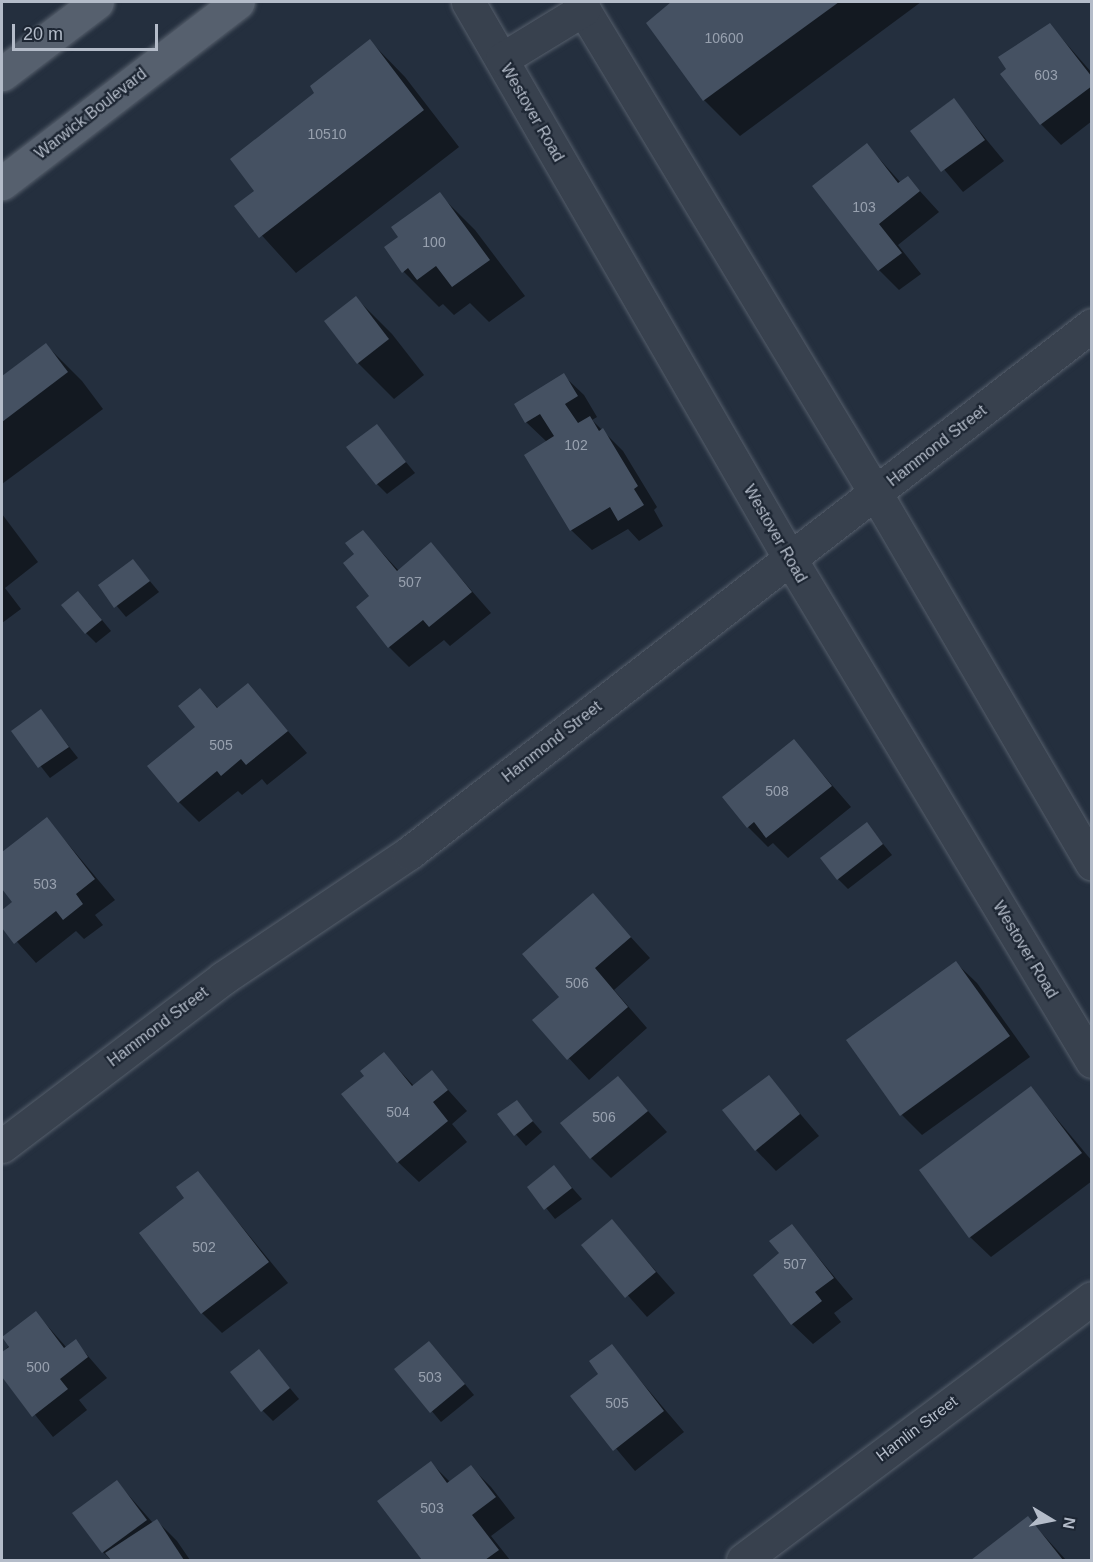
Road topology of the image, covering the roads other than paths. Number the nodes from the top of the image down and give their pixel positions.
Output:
1 (97, 2) edge
2 (238, 2) edge
3 (468, 2) edge
4 (581, 5) edge
5 (502, 59) junction
6 (2, 74) edge
7 (2, 183) edge
8 (1092, 325) edge
9 (876, 494) junction
10 (789, 557) junction
11 (1092, 864) edge
12 (1092, 1060) edge
13 (2, 1146) edge
14 (1092, 1298) edge
15 (743, 1560) edge

1 - 6 main road
2 - 7 main road, Warwick Boulevard
3 - 5 street, Westover Road
4 - 5 street
4 - 9 street
5 - 10 street, Westover Road
8 - 9 street, Hammond Street
9 - 10 street, Hammond Street
9 - 11 street
10 - 12 street, Westover Road
10 - 13 street, Hammond Street
14 - 15 street, Hamlin Street

